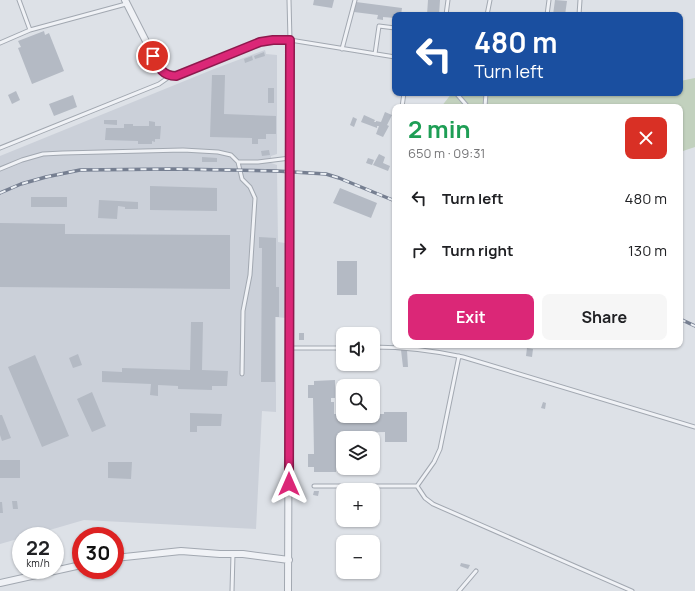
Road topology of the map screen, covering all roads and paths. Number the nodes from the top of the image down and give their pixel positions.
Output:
1 (18, 0) edge
2 (289, 0) edge
3 (355, 0) edge
4 (448, 0) edge
5 (490, 0) edge
6 (549, 0) edge
7 (580, 0) edge
8 (126, 2) edge
9 (446, 12) edge
10 (488, 12) edge
11 (547, 12) edge
12 (579, 12) edge
13 (392, 28) edge
14 (30, 30) junction
15 (290, 40) junction
16 (0, 43) edge
17 (342, 48) junction
18 (375, 54) junction
19 (392, 57) edge
20 (170, 76) junction
21 (459, 96) edge
22 (465, 104) edge
23 (0, 148) edge
24 (290, 158) junction
25 (238, 162) junction
26 (0, 169) edge
27 (380, 347) edge
28 (392, 347) edge
29 (288, 348) junction
30 (336, 348) edge
31 (412, 348) edge
32 (459, 356) junction
33 (242, 374) dead end
34 (695, 427) edge
35 (314, 486) dead end
36 (417, 486) junction
37 (233, 554) junction
38 (124, 557) edge
39 (289, 560) junction
40 (72, 567) edge
41 (476, 571) dead end
42 (0, 583) edge
43 (232, 591) edge
44 (288, 591) edge
45 (459, 591) edge
46 (632, 591) edge

1 - 14 lane
2 - 15 lane
3 - 17 lane
4 - 9 lane
5 - 10 lane
6 - 11 lane
7 - 12 lane
8 - 14 lane
8 - 20 street
13 - 18 lane
14 - 16 lane
15 - 17 lane
15 - 20 street
15 - 24 street
17 - 18 lane
18 - 19 lane
20 - 23 lane
21 - 22 lane
24 - 25 lane
24 - 29 street
25 - 26 lane
25 - 33 lane
27 - 28 lane
29 - 30 lane
29 - 39 street
31 - 32 lane
32 - 34 lane
32 - 36 lane
35 - 36 lane
36 - 46 lane
37 - 38 street
37 - 39 street
37 - 43 lane
39 - 44 street
40 - 42 street
41 - 45 lane

